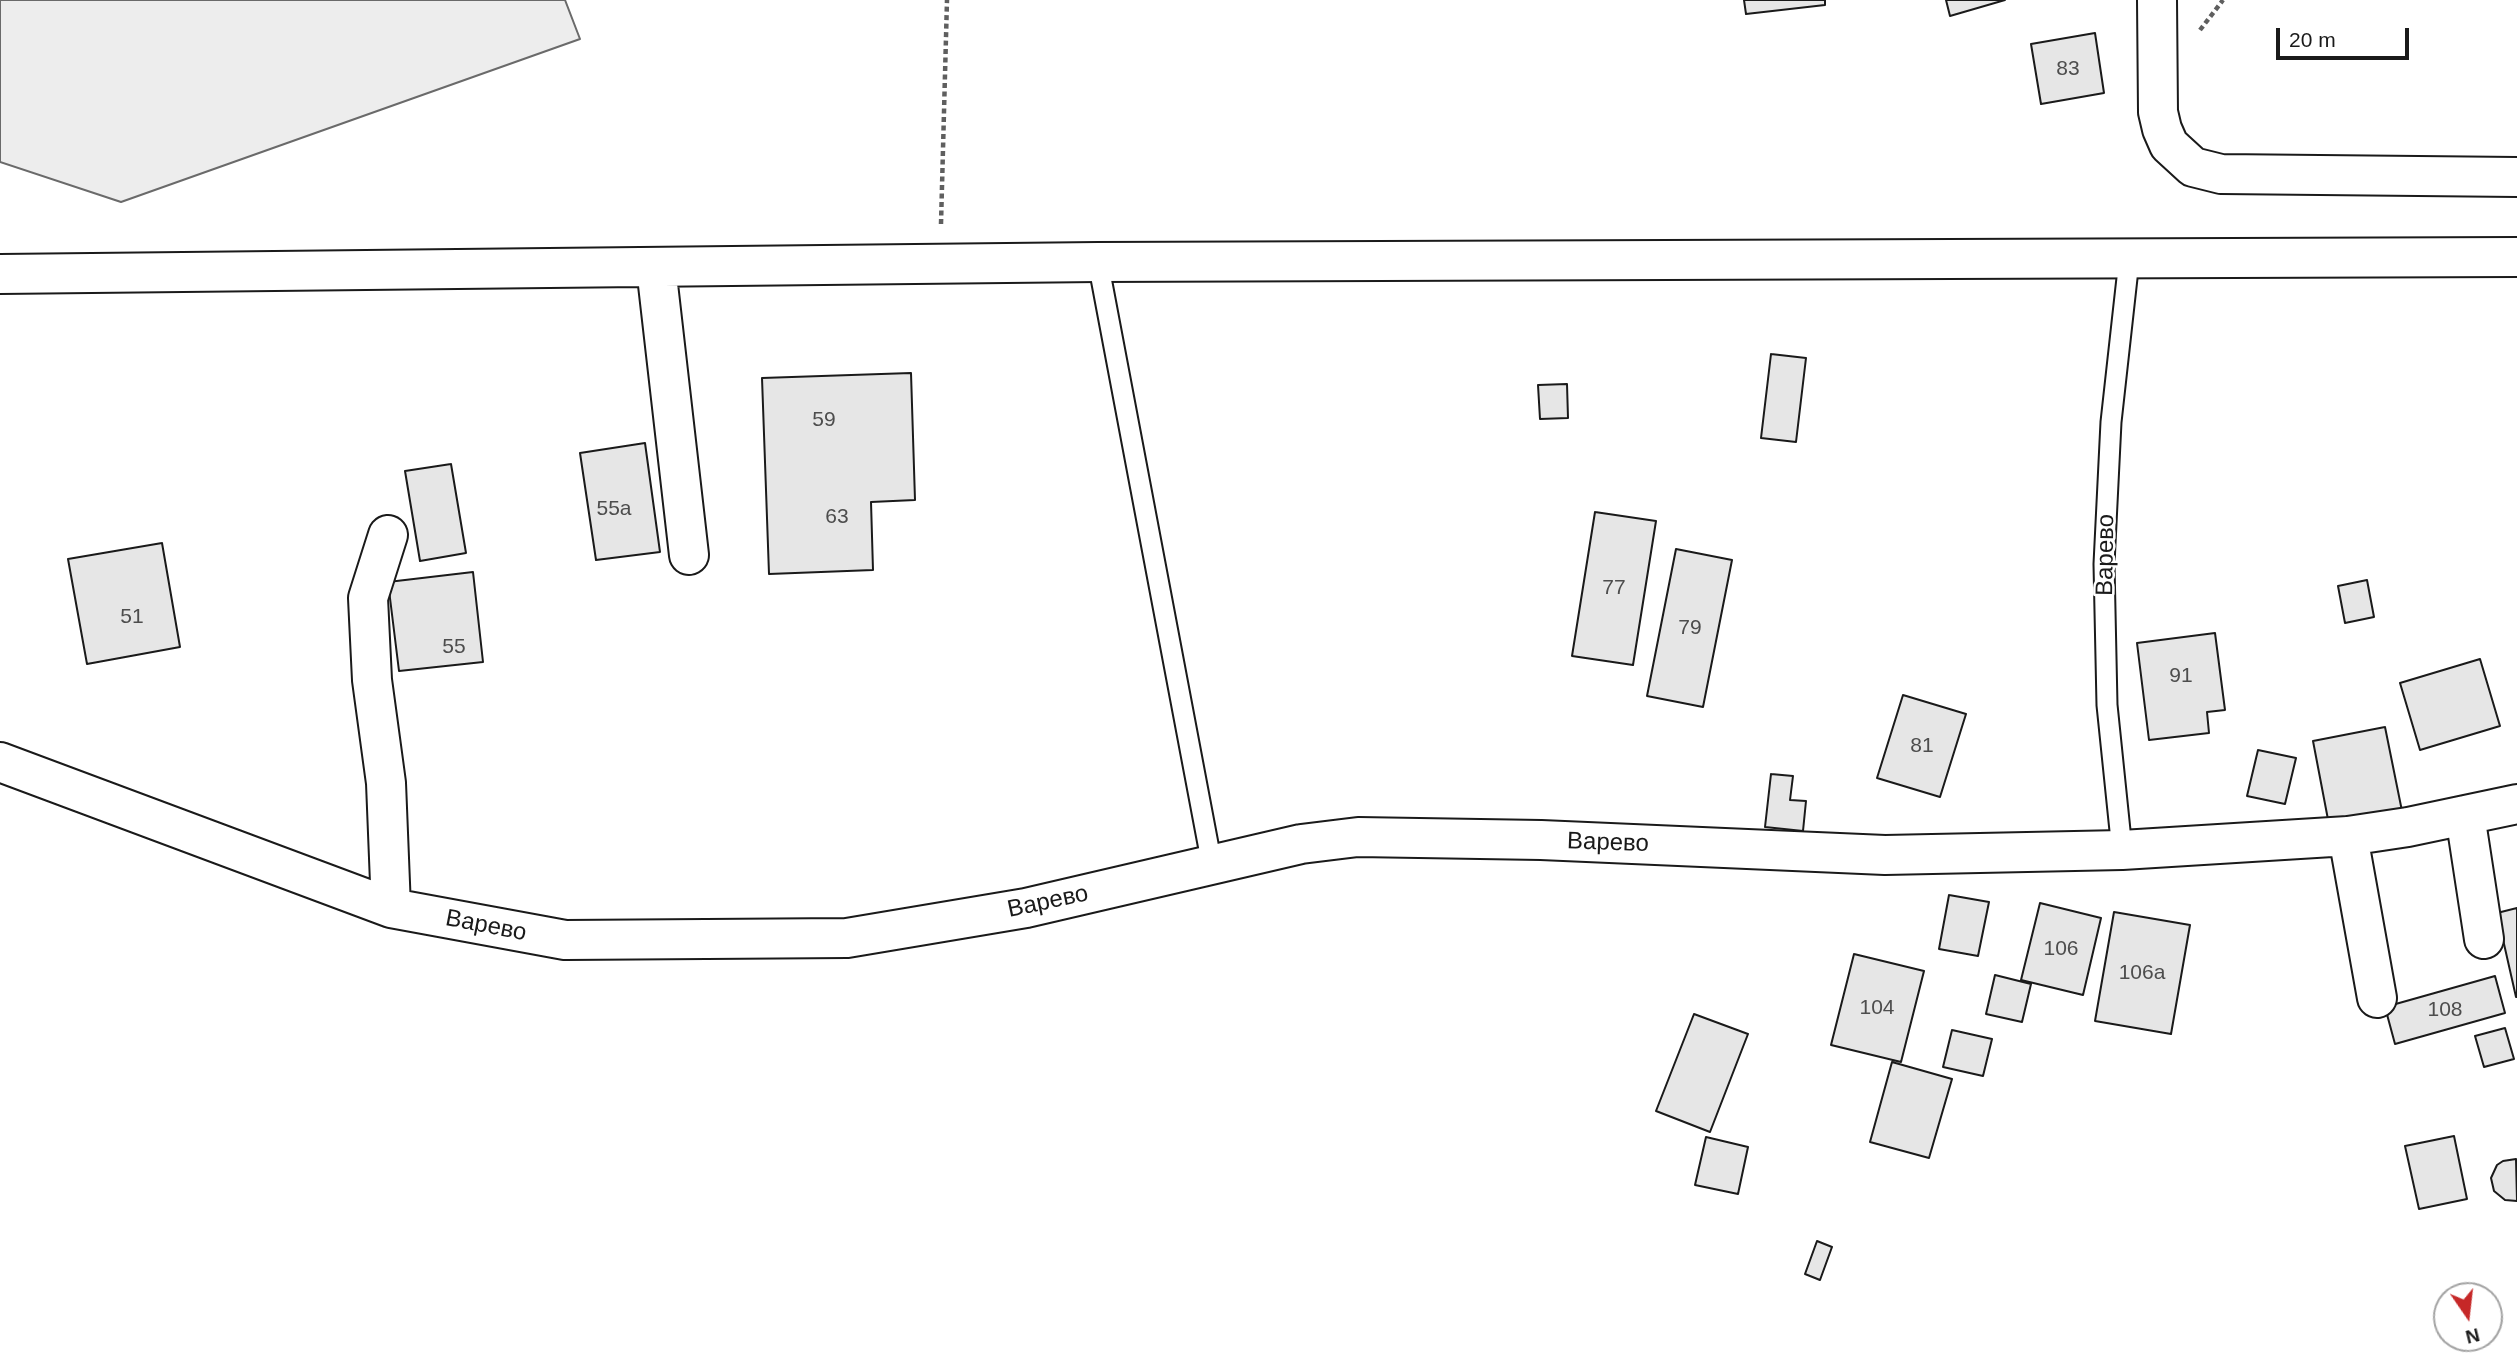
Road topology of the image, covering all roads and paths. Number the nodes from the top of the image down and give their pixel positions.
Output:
1 (947, 0) edge
2 (2157, 0) edge
3 (2517, 177) edge
4 (2517, 257) edge
5 (2129, 260) junction
6 (1098, 262) junction
7 (940, 263) junction
8 (656, 267) junction
9 (0, 274) edge
10 (388, 535) dead end
11 (688, 555) dead end
12 (0, 762) edge
13 (2517, 804) edge
14 (2465, 815) junction
15 (2348, 836) junction
16 (2122, 850) junction
17 (1212, 865) junction
18 (391, 908) junction
19 (2484, 939) dead end
20 (2377, 998) dead end

1 - 7 path
2 - 3 street
4 - 5 street
5 - 6 street
5 - 16 lane, Варево
6 - 7 street
6 - 17 lane
7 - 8 street
8 - 9 street
8 - 11 street
10 - 18 street
12 - 18 street, Варево
13 - 14 street, Варево
14 - 15 street, Варево
14 - 19 street
15 - 16 street, Варево
15 - 20 street
16 - 17 street, Варево
17 - 18 street, Варево

